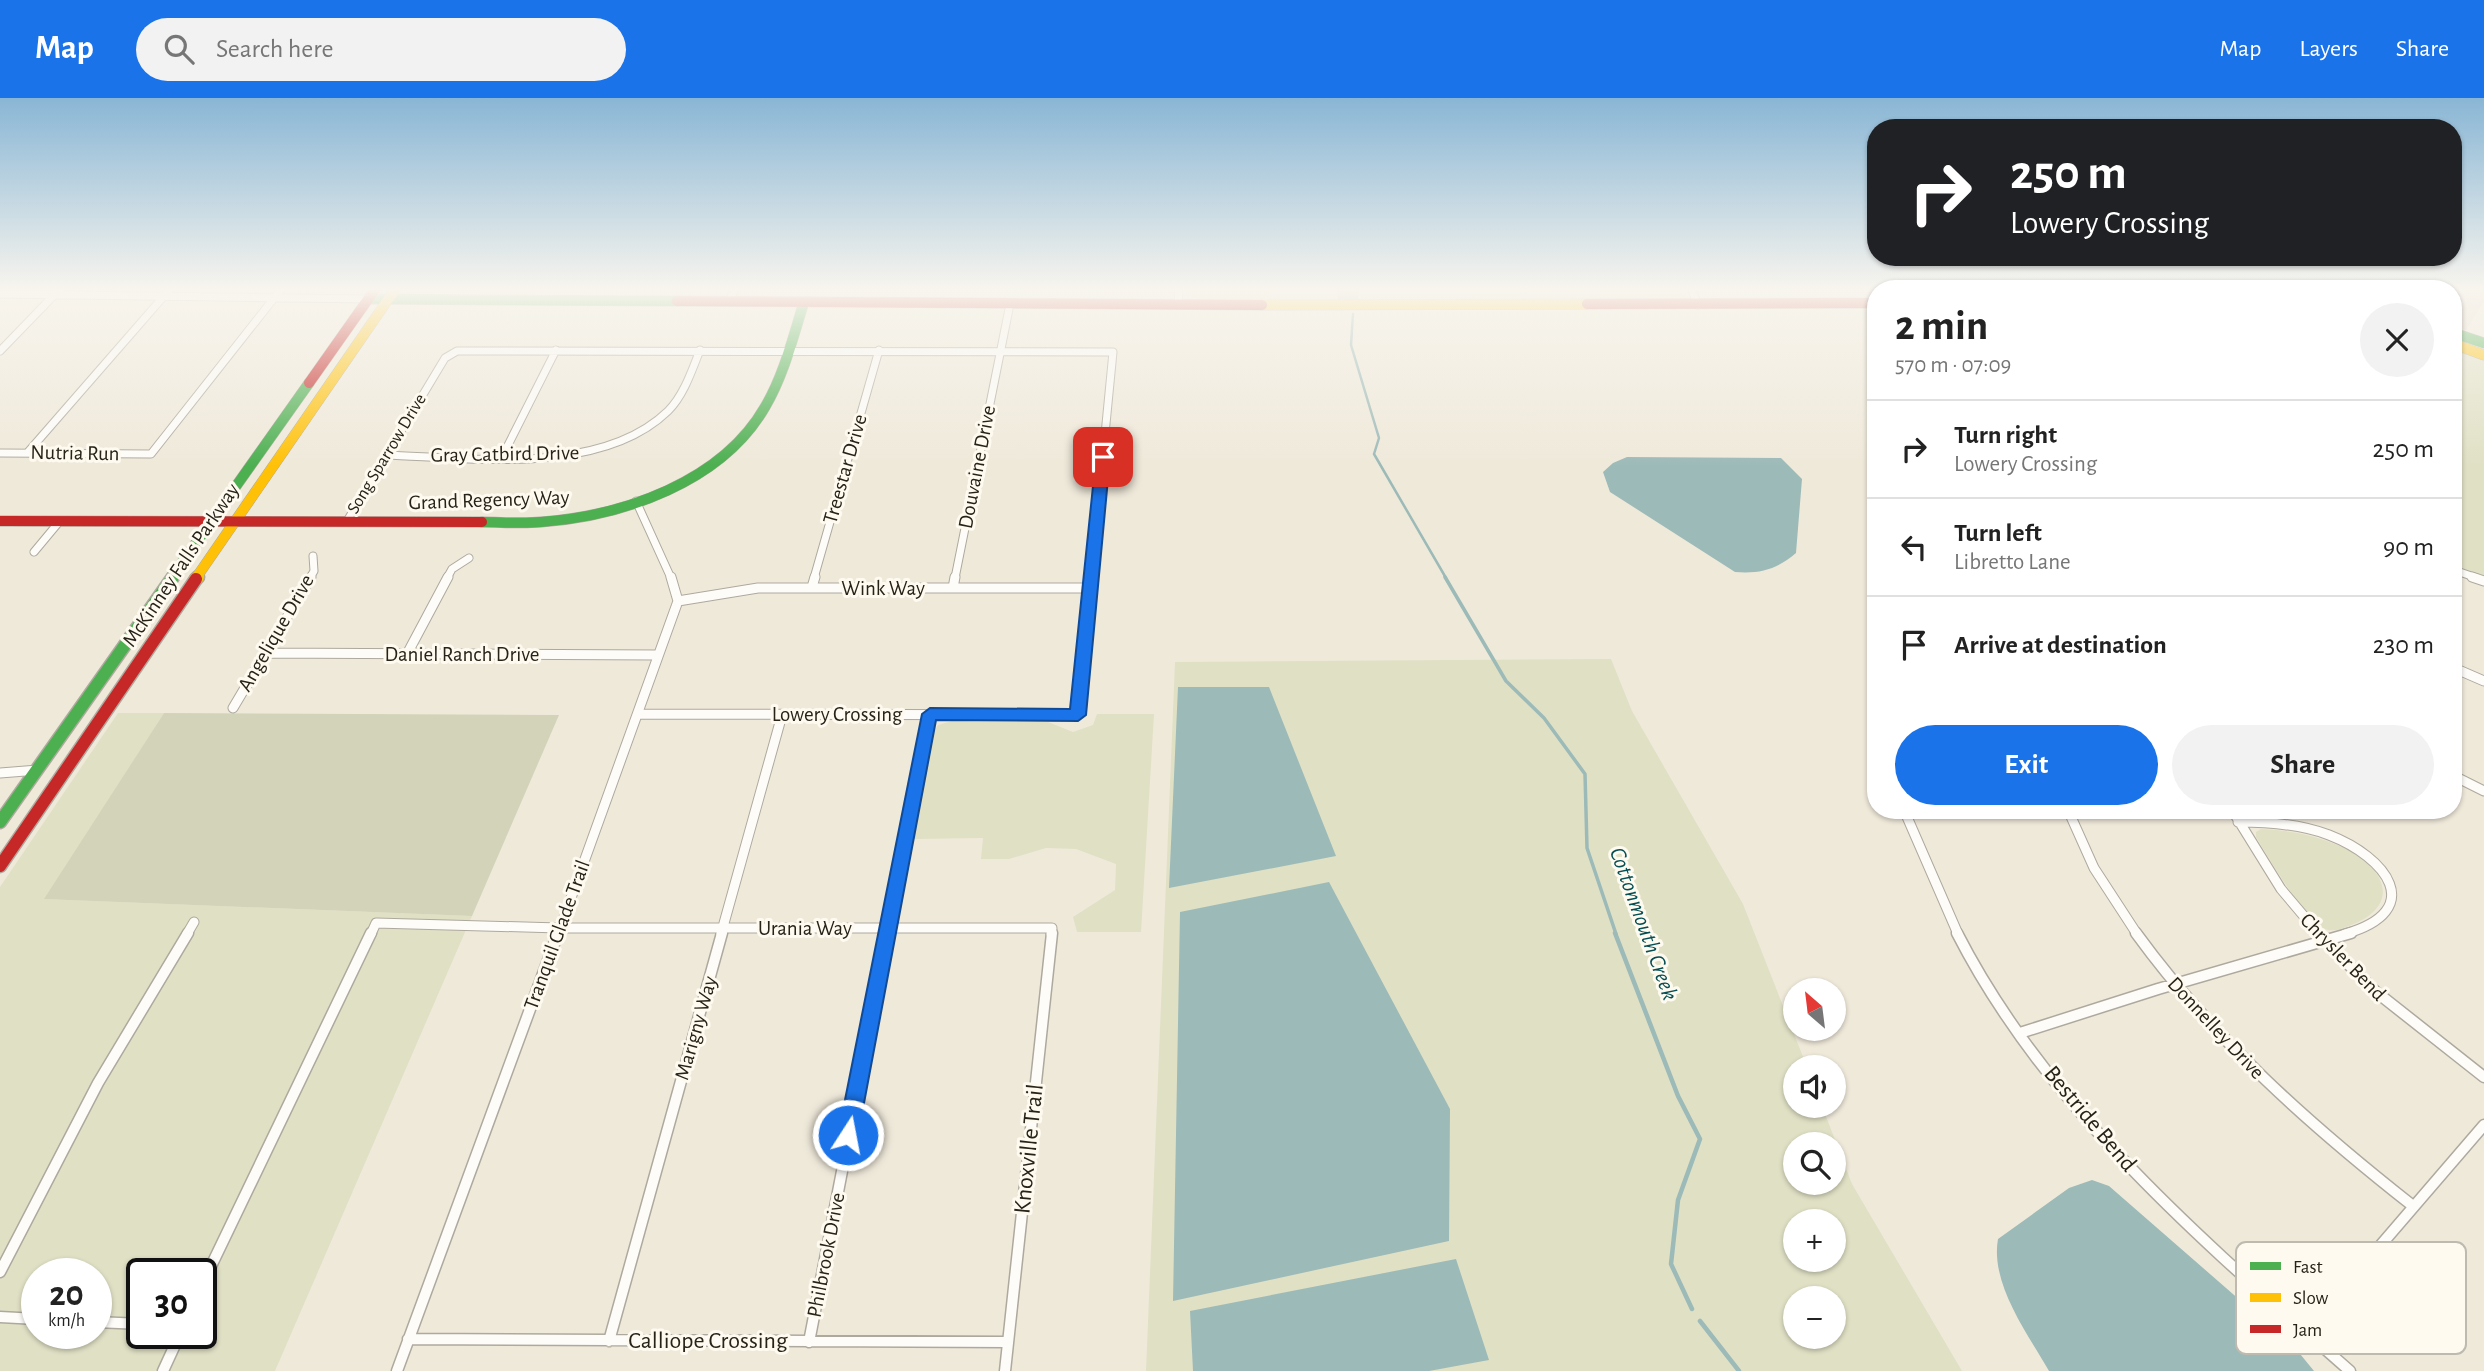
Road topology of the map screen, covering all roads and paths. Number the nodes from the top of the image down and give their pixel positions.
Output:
1 (118, 347) edge
2 (236, 347) edge
3 (334, 347) edge
4 (354, 347) edge
5 (1001, 347) edge
6 (555, 350) junction
7 (700, 350) junction
8 (788, 350) junction
9 (879, 350) junction
10 (1000, 351) junction
11 (28, 452) junction
12 (0, 453) edge
13 (386, 455) junction
14 (502, 457) junction
15 (635, 501) junction
16 (0, 521) edge
17 (346, 521) junction
18 (59, 522) junction
19 (211, 522) junction
20 (234, 522) junction
21 (34, 552) dead end
22 (313, 556) dead end
23 (469, 558) dead end
24 (2462, 573) edge
25 (2484, 581) edge
26 (811, 587) junction
27 (953, 588) junction
28 (1090, 588) junction
29 (678, 601) junction
30 (266, 653) junction
31 (407, 654) junction
32 (658, 655) junction
33 (2462, 671) edge
34 (2484, 681) edge
35 (233, 708) dead end
36 (639, 714) junction
37 (930, 714) junction
38 (782, 715) junction
39 (66, 768) junction
40 (38, 770) junction
41 (0, 773) edge
42 (2462, 780) edge
43 (2484, 791) edge
44 (1908, 819) edge
45 (2073, 819) edge
46 (2238, 821) joint
47 (0, 822) edge
48 (0, 866) edge
49 (194, 922) dead end
50 (559, 928) junction
51 (723, 928) junction
52 (887, 928) junction
53 (1052, 928) joint
54 (2322, 940) junction
55 (2174, 984) junction
56 (2020, 1033) junction
57 (2484, 1077) edge
58 (2484, 1125) edge
59 (2413, 1206) junction
60 (2382, 1242) edge
61 (215, 1258) edge
62 (2236, 1271) edge
63 (0, 1272) edge
64 (0, 1317) edge
65 (21, 1318) edge
66 (408, 1339) junction
67 (609, 1340) junction
68 (809, 1342) junction
69 (1008, 1342) junction
70 (173, 1349) edge
71 (2331, 1354) edge
72 (163, 1371) edge
73 (397, 1371) edge
74 (1005, 1371) edge
75 (2350, 1371) edge

1 - 11 street
2 - 11 street, Nutria Run
3 - 19 street, McKinney Falls Parkway
4 - 20 street, McKinney Falls Parkway
5 - 10 street, Douvaine Drive
6 - 7 street, Song Sparrow Drive
6 - 13 street, Song Sparrow Drive
6 - 14 street
7 - 8 street, Song Sparrow Drive
7 - 14 street, Gray Catbird Drive
8 - 9 street, Song Sparrow Drive
8 - 15 street, Grand Regency Way
9 - 10 street, Song Sparrow Drive
9 - 26 street, Treestar Drive
10 - 27 street, Douvaine Drive
10 - 28 street, Song Sparrow Drive
11 - 12 street, Nutria Run
13 - 14 street, Gray Catbird Drive
13 - 17 street, Song Sparrow Drive
15 - 17 street, Grand Regency Way
15 - 29 street
16 - 18 street, Grand Regency Way
17 - 20 street, Grand Regency Way
18 - 19 street, Grand Regency Way
18 - 21 street
19 - 20 street, Grand Regency Way
19 - 40 street, McKinney Falls Parkway
20 - 39 street, McKinney Falls Parkway
22 - 30 street, Angelique Drive
23 - 31 street
24 - 25 street
26 - 27 street, Wink Way
26 - 29 street, Wink Way
27 - 28 street, Wink Way
28 - 37 street, Lowery Crossing
29 - 32 street, Tranquil Glade Trail
30 - 31 street, Daniel Ranch Drive
30 - 35 street, Angelique Drive
31 - 32 street, Daniel Ranch Drive
32 - 36 street, Tranquil Glade Trail
33 - 34 street
36 - 38 street, Lowery Crossing
36 - 50 street, Tranquil Glade Trail
37 - 38 street, Lowery Crossing
37 - 52 street, Philbrook Drive
38 - 51 street, Marigny Way
39 - 40 street
39 - 48 street, McKinney Falls Parkway
40 - 41 street
40 - 47 street, McKinney Falls Parkway
42 - 43 street
44 - 56 street, Bestride Bend
45 - 55 street, Donnelley Drive
46 - 54 street, Chrysler Bend
46 - 54 street
49 - 63 street
50 - 51 street, Urania Way
50 - 61 street, Urania Way
50 - 66 street, Tranquil Glade Trail
51 - 52 street, Urania Way
51 - 67 street, Marigny Way
52 - 53 street, Urania Way
52 - 68 street, Philbrook Drive
53 - 69 street, Knoxville Trail
54 - 55 street
54 - 57 street, Chrysler Bend
55 - 56 street
55 - 59 street, Donnelley Drive
56 - 62 street, Bestride Bend
58 - 59 street
59 - 60 street
64 - 65 street
66 - 67 street, Calliope Crossing
66 - 73 street, Tranquil Glade Trail
67 - 68 street, Calliope Crossing
68 - 69 street, Calliope Crossing
69 - 74 street, Knoxville Trail
70 - 72 street
71 - 75 street, Bestride Bend

